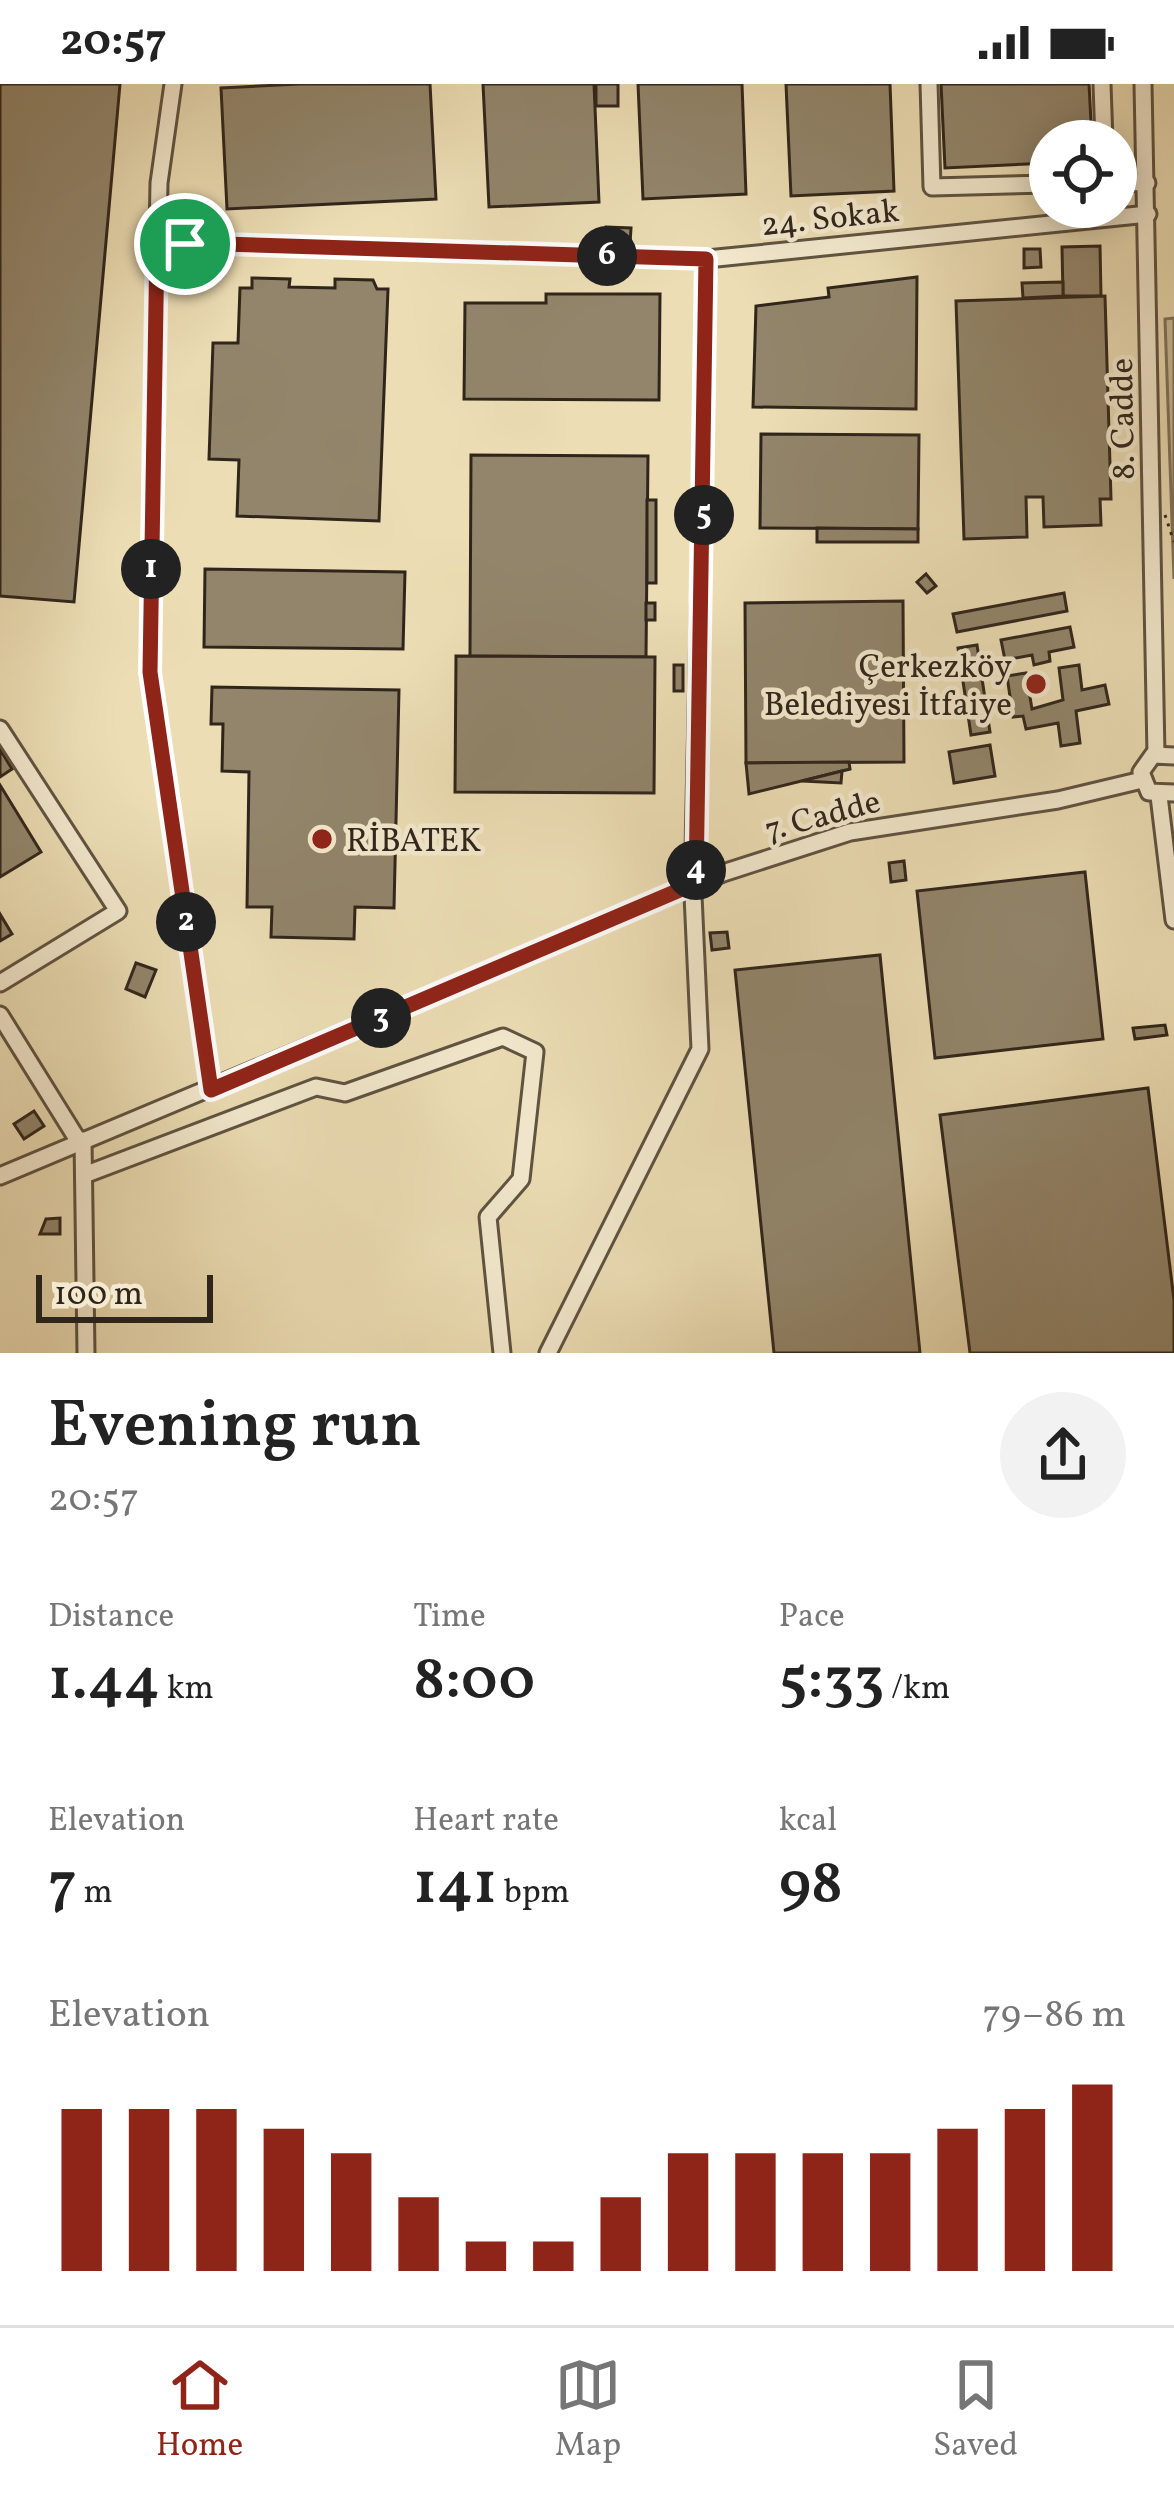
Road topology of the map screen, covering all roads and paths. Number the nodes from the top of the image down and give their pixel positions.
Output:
1 (173, 84) edge
2 (929, 84) edge
3 (1102, 84) edge
4 (1143, 84) edge
5 (1104, 120) edge
6 (1137, 183) edge
7 (1147, 183) junction
8 (1029, 185) edge
9 (1148, 214) junction
10 (157, 242) junction
11 (706, 259) junction
12 (1154, 711) junction
13 (1174, 728) edge
14 (0, 729) edge
15 (1156, 754) junction
16 (1174, 756) edge
17 (1142, 780) junction
18 (1166, 795) edge
19 (696, 883) junction
20 (1174, 920) edge
21 (0, 983) edge
22 (0, 1015) edge
23 (211, 1090) junction
24 (81, 1141) junction
25 (0, 1175) edge
26 (84, 1175) junction
27 (86, 1353) edge
28 (502, 1353) edge
29 (548, 1353) edge

1 - 10 street
2 - 8 street
3 - 5 street
4 - 7 street, 8. Cadde
6 - 7 street
7 - 9 street, 8. Cadde
9 - 11 street, 24. Sokak
9 - 12 street, 8. Cadde
10 - 11 street, 24. Sokak
10 - 23 street
11 - 19 street
12 - 13 street
12 - 15 street, 8. Cadde
14 - 21 street
15 - 16 street
15 - 17 street
17 - 18 street
17 - 19 street, 7. Cadde
18 - 20 street
19 - 23 street, 7. Cadde
19 - 29 street
22 - 24 street
23 - 24 street, 7. Cadde
24 - 25 street, 7. Cadde
24 - 26 street
26 - 27 street
26 - 28 street

